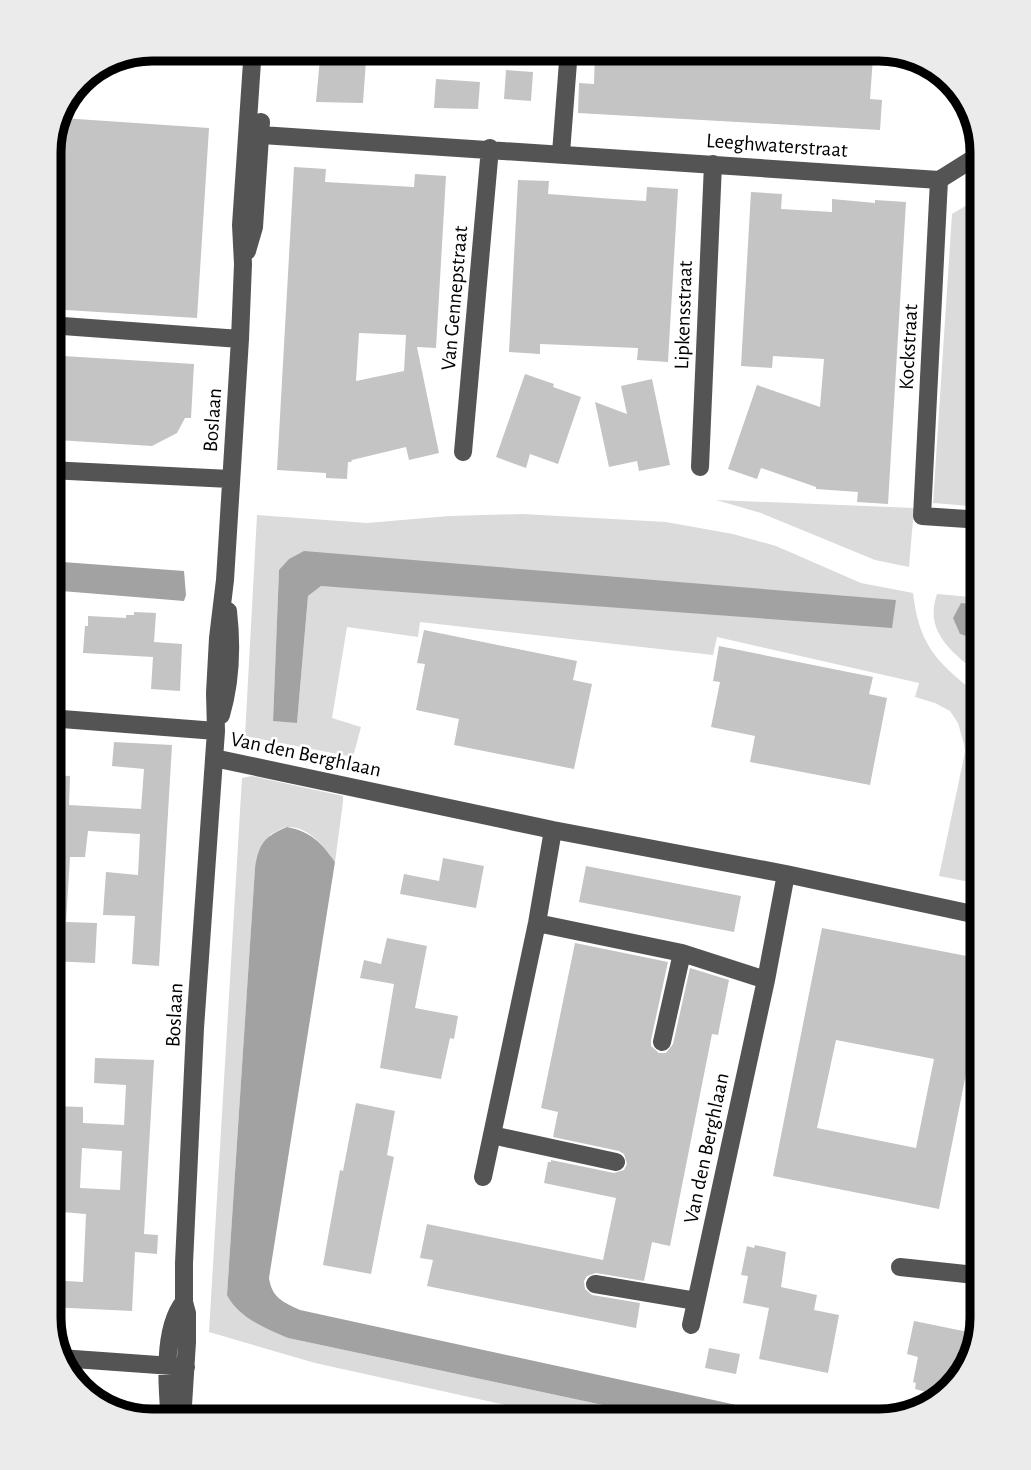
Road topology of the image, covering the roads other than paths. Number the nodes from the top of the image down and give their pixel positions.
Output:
1 (253, 61) edge
2 (568, 61) edge
3 (254, 134) junction
4 (490, 148) junction
5 (561, 153) junction
6 (970, 161) edge
7 (713, 164) junction
8 (939, 180) junction
9 (61, 326) edge
10 (240, 340) junction
11 (463, 452) dead end
12 (699, 467) dead end
13 (61, 471) edge
14 (230, 479) junction
15 (970, 519) edge
16 (61, 719) edge
17 (216, 731) junction
18 (214, 758) junction
19 (553, 830) junction
20 (786, 874) junction
21 (970, 913) edge
22 (537, 923) junction
23 (682, 953) junction
24 (766, 980) junction
25 (662, 1042) dead end
26 (492, 1135) junction
27 (616, 1162) dead end
28 (484, 1177) dead end
29 (900, 1267) dead end
30 (970, 1274) edge
31 (595, 1284) dead end
32 (696, 1301) junction
33 (691, 1325) dead end
34 (71, 1359) edge
35 (177, 1367) junction
36 (172, 1409) edge
37 (182, 1409) edge

1 - 3 street, Boslaan
2 - 5 street
3 - 4 street, Leeghwaterstraat
3 - 10 street, Boslaan
4 - 5 street, Leeghwaterstraat
4 - 11 street, Van Gennepstraat
5 - 7 street, Leeghwaterstraat
6 - 8 street
7 - 8 street, Leeghwaterstraat
7 - 12 street, Lipkensstraat
8 - 15 street, Kockstraat
9 - 10 street
10 - 14 street, Boslaan
13 - 14 street
14 - 17 street, Boslaan
16 - 17 street, Van den Berghlaan
17 - 18 street, Boslaan
18 - 19 street, Van den Berghlaan
18 - 35 street, Boslaan
19 - 20 street, Van den Berghlaan
19 - 22 street
20 - 21 street, Van den Berghlaan
20 - 24 street, Van den Berghlaan
22 - 23 street
22 - 26 street
23 - 24 street
23 - 25 street
24 - 32 street, Van den Berghlaan
26 - 27 street
26 - 28 street
29 - 30 street
31 - 32 street
32 - 33 street, Van den Berghlaan
34 - 35 street
35 - 36 street
35 - 37 street

